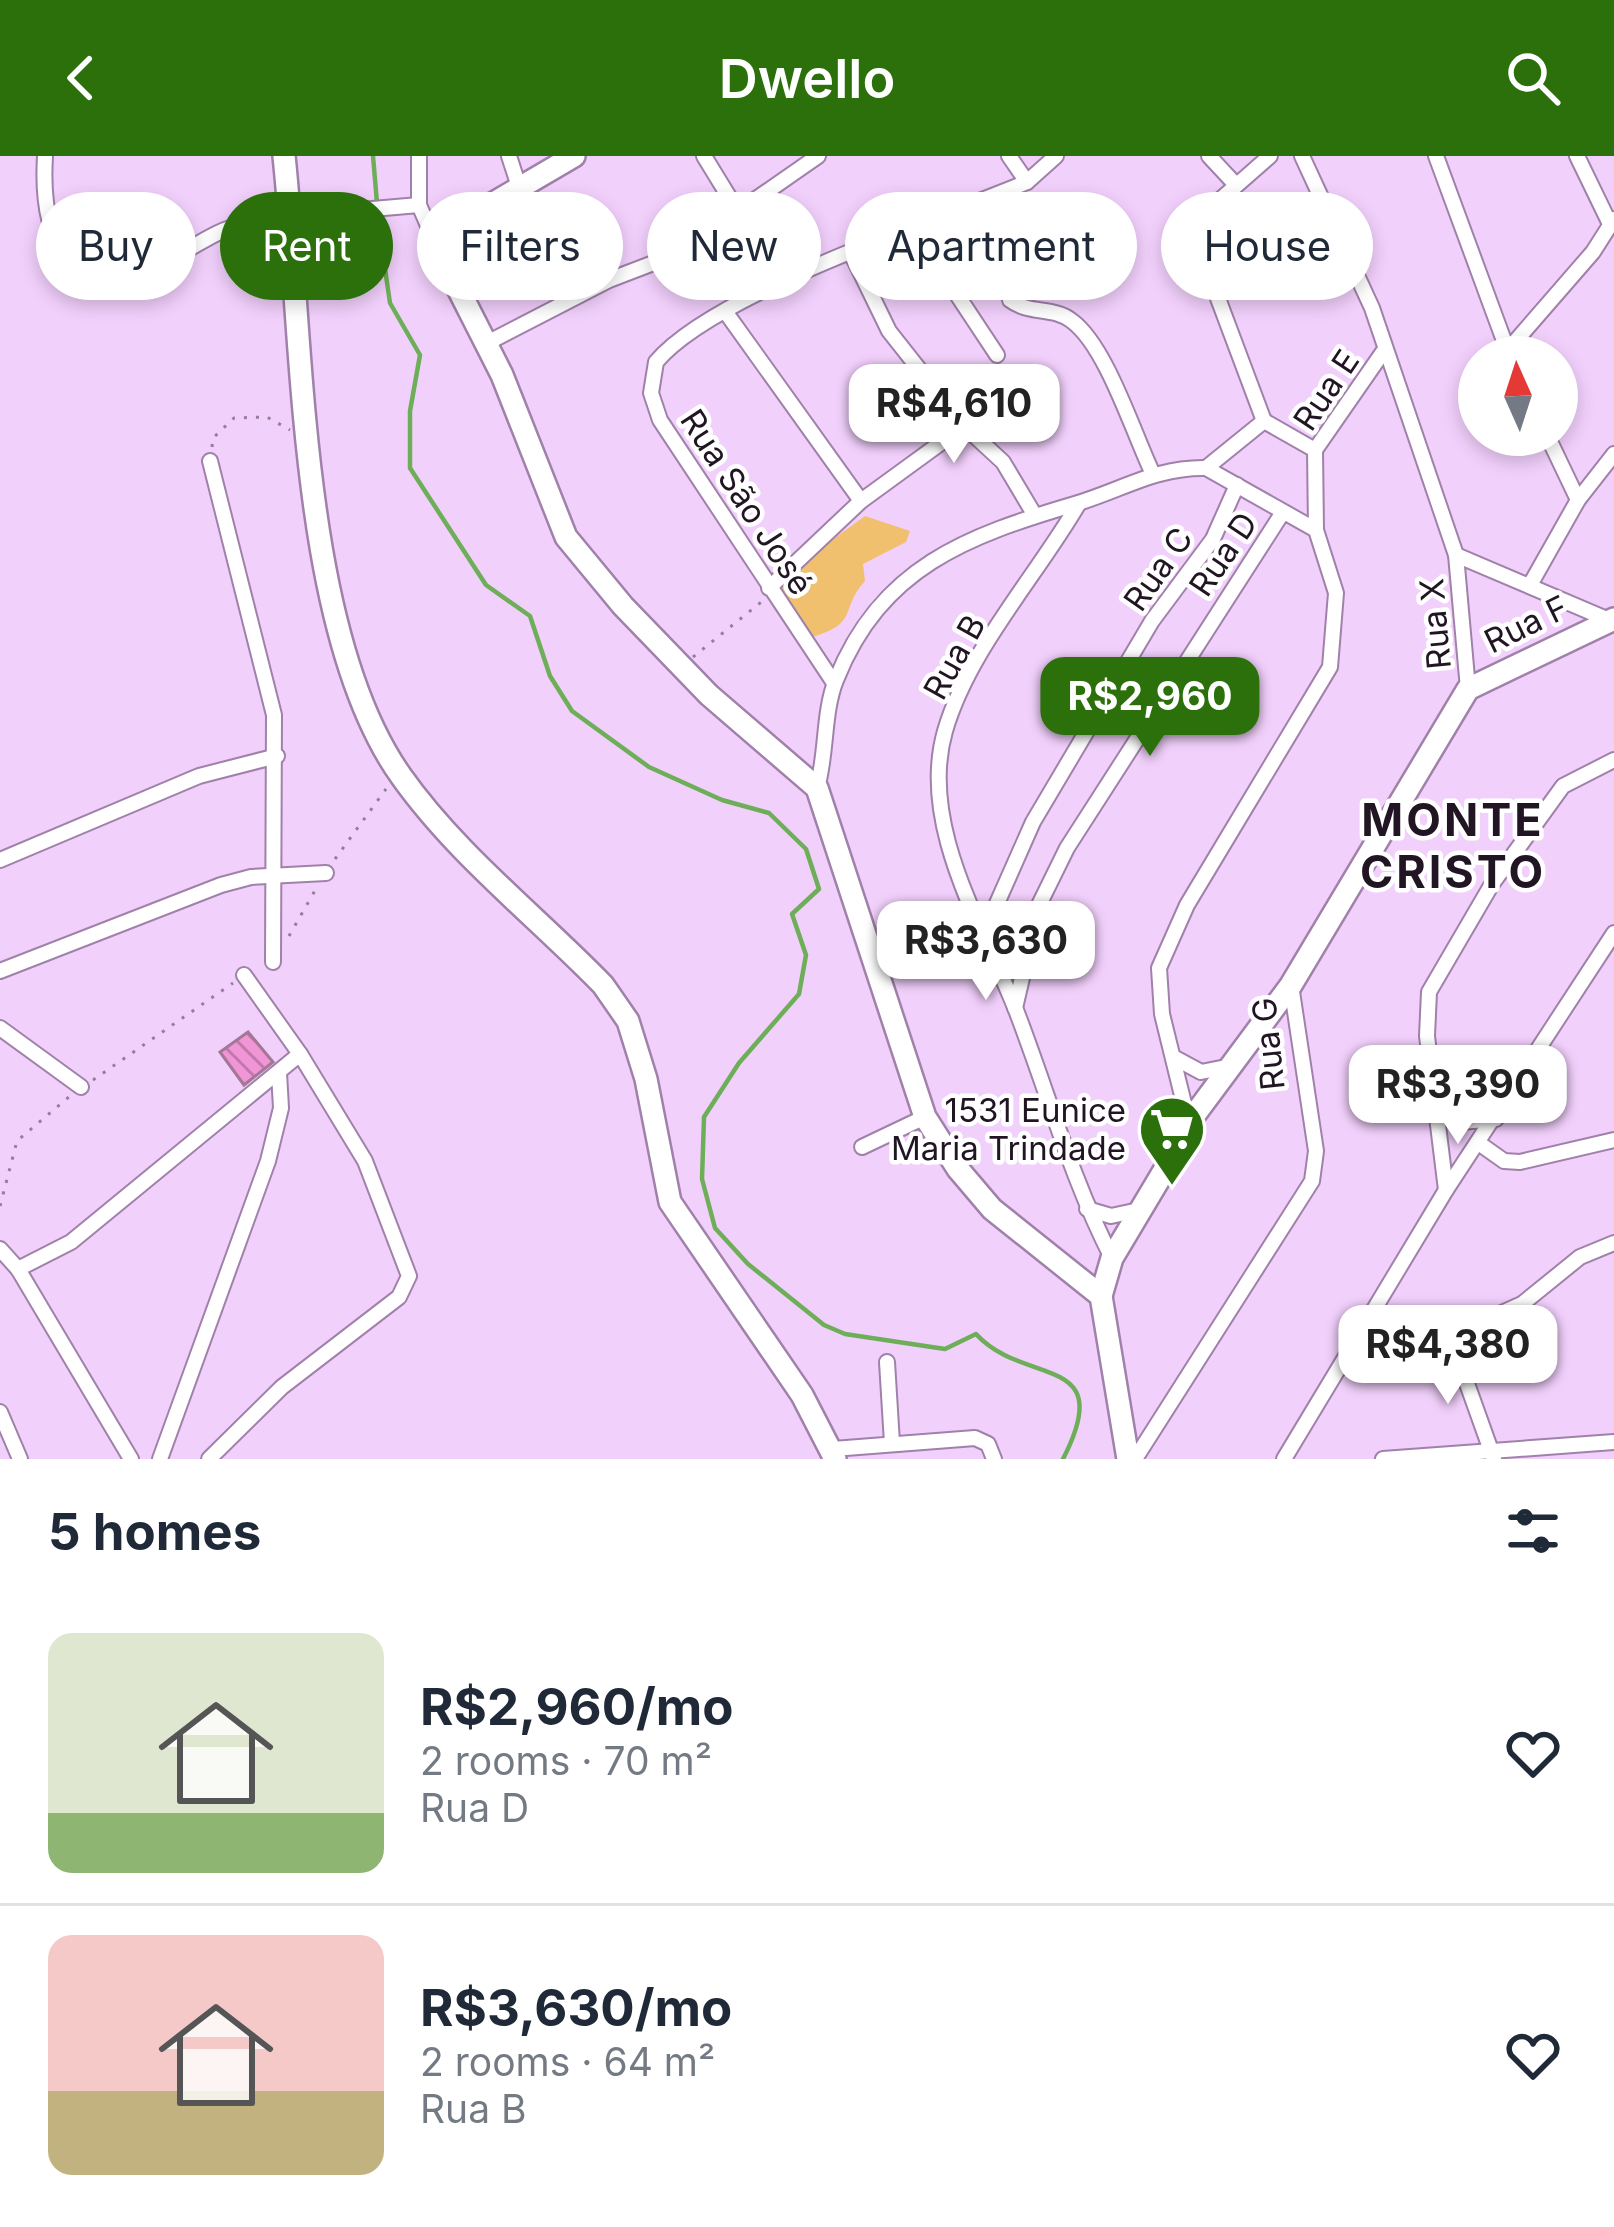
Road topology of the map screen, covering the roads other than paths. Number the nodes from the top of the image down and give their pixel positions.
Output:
1 (45, 156) edge
2 (284, 156) edge
3 (419, 156) edge
4 (509, 156) edge
5 (574, 156) edge
6 (704, 156) edge
7 (818, 156) edge
8 (1009, 156) edge
9 (1056, 156) edge
10 (1209, 156) edge
11 (1270, 156) edge
12 (1302, 156) edge
13 (1436, 156) edge
14 (1577, 156) edge
15 (1027, 182) junction
16 (1236, 185) junction
17 (520, 190) junction
18 (288, 192) edge
19 (419, 192) edge
20 (516, 192) edge
21 (726, 192) edge
22 (764, 192) edge
23 (1002, 192) edge
24 (1612, 221) edge
25 (220, 232) edge
26 (845, 258) edge
27 (647, 265) edge
28 (298, 300) edge
29 (465, 300) edge
30 (874, 300) edge
31 (961, 300) edge
32 (1010, 300) dead end
33 (727, 314) junction
34 (1501, 336) edge
35 (1523, 336) edge
36 (487, 343) junction
37 (1383, 352) junction
38 (997, 355) dead end
39 (1264, 422) junction
40 (964, 426) junction
41 (1315, 450) junction
42 (1614, 454) edge
43 (1557, 456) edge
44 (210, 461) road end
45 (1206, 468) junction
46 (1152, 472) junction
47 (1238, 484) junction
48 (1578, 500) junction
49 (861, 501) junction
50 (1079, 503) junction
51 (1283, 512) junction
52 (1034, 514) junction
53 (1316, 530) junction
54 (1456, 555) junction
55 (1530, 585) junction
56 (771, 590) junction
57 (1611, 620) edge
58 (834, 682) junction
59 (1468, 688) junction
60 (278, 756) junction
61 (1614, 760) edge
62 (817, 788) junction
63 (0, 860) edge
64 (326, 873) road end
65 (272, 876) junction
66 (1614, 934) edge
67 (983, 935) junction
68 (273, 962) road end
69 (0, 971) edge
70 (244, 975) road end
71 (1291, 985) junction
72 (1015, 1008) junction
73 (0, 1028) edge
74 (300, 1054) junction
75 (1172, 1054) junction
76 (1232, 1066) junction
77 (279, 1073) junction
78 (81, 1088) road end
79 (1434, 1108) junction
80 (925, 1117) junction
81 (1496, 1119) junction
82 (1188, 1128) junction
83 (1614, 1140) edge
84 (1480, 1144) junction
85 (862, 1147) dead end
86 (1446, 1190) junction
87 (1087, 1209) junction
88 (1138, 1210) junction
89 (0, 1249) edge
90 (1612, 1251) edge
91 (1112, 1258) junction
92 (17, 1269) junction
93 (1101, 1296) junction
94 (1450, 1336) junction
95 (887, 1362) dead end
96 (1344, 1366) junction
97 (0, 1412) edge
98 (1609, 1442) edge
99 (892, 1443) junction
100 (834, 1454) edge
101 (1491, 1454) edge
102 (20, 1459) edge
103 (131, 1459) edge
104 (160, 1459) edge
105 (209, 1459) edge
106 (994, 1459) edge
107 (1132, 1459) edge
108 (1284, 1459) edge
109 (1383, 1459) edge
110 (1611, 1459) edge

1 - 25 street
2 - 18 main road
3 - 19 street
4 - 17 street
5 - 17 main road
6 - 21 street
7 - 22 street
8 - 15 street
9 - 15 street, Rua São José
10 - 16 street
11 - 16 street
12 - 37 street, Rua X
13 - 34 street
14 - 24 street
15 - 23 street, Rua São José
16 - 39 street
17 - 20 main road
24 - 35 street
26 - 33 street, Rua São José
27 - 36 street
28 - 100 main road
29 - 36 main road
30 - 40 street
31 - 38 street
32 - 46 street
33 - 49 street
33 - 56 street, Rua São José
36 - 62 main road
37 - 41 street, Rua E
37 - 54 street, Rua X
39 - 41 street
39 - 45 street
40 - 49 street
40 - 52 street
41 - 53 street, Rua E
42 - 48 street
43 - 48 street
44 - 60 street
45 - 46 street
45 - 47 street
46 - 50 street
47 - 51 street
47 - 67 street, Rua C
48 - 55 street
49 - 56 street
50 - 52 street
50 - 67 street, Rua B
51 - 53 street
51 - 72 street, Rua D
52 - 58 street
53 - 75 street, Rua E
54 - 55 street, Rua X
54 - 59 street, Rua X
55 - 57 street, Rua X
56 - 58 street, Rua São José
57 - 59 main road, Rua F
58 - 62 street
59 - 71 main road, Rua G
60 - 63 street
60 - 65 street
61 - 79 street
62 - 80 main road
64 - 65 street
65 - 68 street
65 - 69 street
66 - 81 street
67 - 72 street, Rua B
70 - 74 street
71 - 76 main road
71 - 107 street, Rua G
72 - 87 street, Rua B
73 - 78 street
74 - 77 street
74 - 105 street
75 - 76 street
75 - 82 street, Rua E
76 - 82 main road
77 - 92 street
77 - 104 street
79 - 81 street
79 - 86 street
80 - 85 street
80 - 93 main road
81 - 84 street
82 - 88 main road
83 - 84 street
84 - 86 street
86 - 96 street
87 - 88 street
87 - 91 street, Rua B
88 - 91 main road
89 - 92 street
90 - 94 street
91 - 93 main road
92 - 103 street
93 - 107 main road
94 - 96 street
94 - 101 street
95 - 99 street
96 - 108 street
97 - 102 street
98 - 101 street
98 - 110 street
99 - 100 street
99 - 106 street
101 - 109 street

